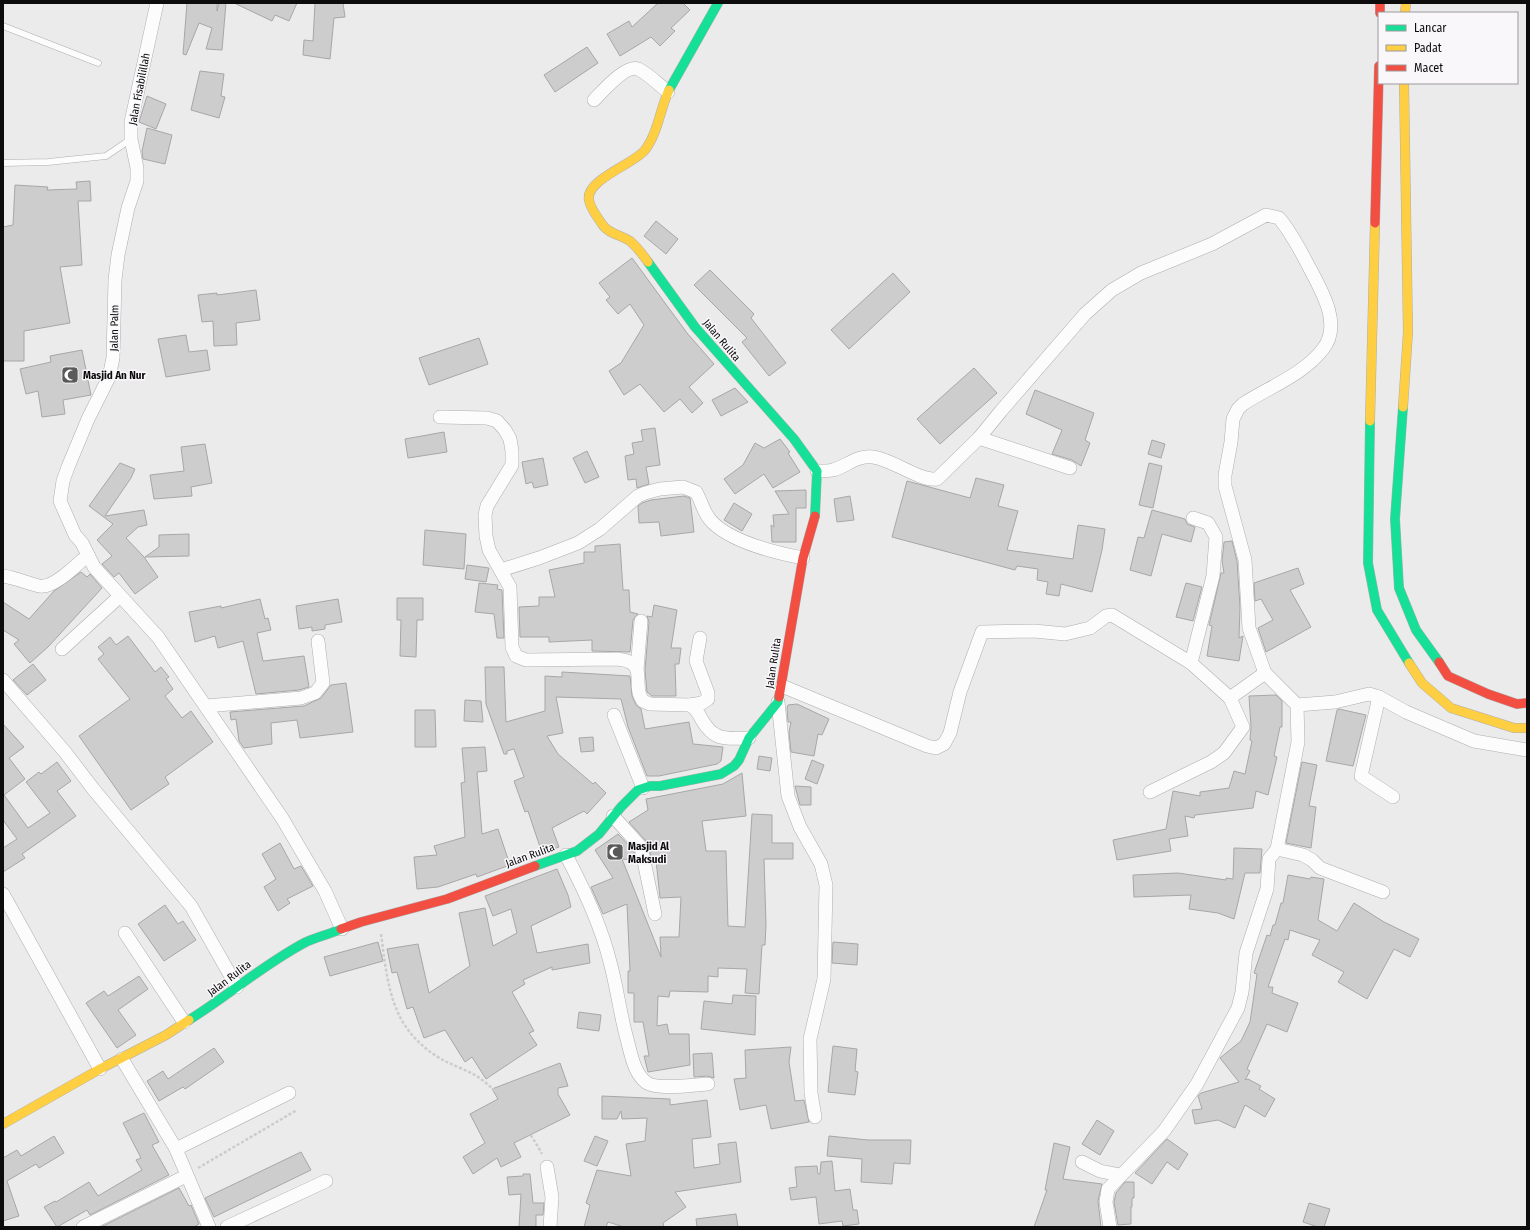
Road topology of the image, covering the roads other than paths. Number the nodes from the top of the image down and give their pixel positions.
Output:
1 (157, 3) edge
2 (718, 3) edge
3 (3, 26) edge
4 (98, 63) dead end
5 (1379, 84) edge
6 (1404, 84) edge
7 (668, 92) junction
8 (594, 100) dead end
9 (131, 139) junction
10 (3, 163) edge
11 (440, 417) dead end
12 (979, 438) junction
13 (1070, 468) dead end
14 (817, 471) junction
15 (1193, 518) dead end
16 (88, 555) junction
17 (803, 558) junction
18 (501, 570) junction
19 (3, 576) edge
20 (119, 596) junction
21 (641, 621) dead end
22 (700, 638) dead end
23 (318, 640) dead end
24 (62, 649) dead end
25 (1191, 663) junction
26 (637, 670) junction
27 (1264, 673) junction
28 (3, 680) edge
29 (782, 686) junction
30 (1379, 697) junction
31 (1230, 698) junction
32 (778, 702) junction
33 (1527, 703) edge
34 (690, 705) junction
35 (1297, 705) junction
36 (206, 706) junction
37 (614, 715) dead end
38 (1527, 728) edge
39 (749, 738) junction
40 (1527, 750) edge
41 (643, 788) junction
42 (1150, 792) dead end
43 (1393, 797) dead end
44 (614, 816) junction
45 (1277, 849) junction
46 (566, 855) junction
47 (1383, 892) dead end
48 (3, 894) edge
49 (655, 914) dead end
50 (342, 929) junction
51 (125, 933) dead end
52 (237, 987) junction
53 (184, 1022) junction
54 (122, 1059) junction
55 (100, 1069) junction
56 (708, 1084) dead end
57 (289, 1093) dead end
58 (815, 1117) dead end
59 (3, 1124) edge
60 (176, 1150) junction
61 (1082, 1162) dead end
62 (547, 1167) road end
63 (1120, 1175) junction
64 (186, 1176) junction
65 (326, 1181) dead end
66 (83, 1227) edge
67 (209, 1227) edge
68 (227, 1227) edge
69 (550, 1227) edge
70 (1110, 1227) edge

1 - 9 street, Jalan Fisabilillah
2 - 7 main road, Jalan Rulita
3 - 4 lane
5 - 38 main road
6 - 33 main road
7 - 8 street
7 - 14 main road, Jalan Rulita
9 - 10 lane, Jalan Fisabilillah
9 - 16 street, Jalan Palm
11 - 18 street
12 - 13 street
12 - 14 street
12 - 27 street
14 - 17 main road, Jalan Rulita
15 - 25 street
16 - 19 street
16 - 20 street
17 - 18 street
17 - 29 main road, Jalan Rulita
18 - 26 street
20 - 24 street
20 - 36 street
21 - 26 street
22 - 34 street
23 - 36 street
25 - 29 street
25 - 31 street
26 - 34 street
27 - 31 street
27 - 35 street
28 - 52 street
29 - 32 main road, Jalan Rulita
30 - 35 street
30 - 40 street
30 - 43 street
31 - 42 street
32 - 39 main road, Jalan Rulita
32 - 58 street
34 - 39 street
35 - 45 street
36 - 50 street
37 - 41 street
39 - 41 main road, Jalan Rulita
41 - 44 main road, Jalan Rulita
44 - 46 main road, Jalan Rulita
44 - 49 street
45 - 47 street
45 - 63 street
46 - 50 main road, Jalan Rulita
46 - 56 street
48 - 55 street
50 - 52 main road, Jalan Rulita
51 - 53 street
52 - 53 main road, Jalan Rulita
53 - 54 main road, Jalan Rulita
54 - 55 main road, Jalan Rulita
54 - 60 street
55 - 59 main road, Jalan Rulita
57 - 60 street
60 - 64 street
61 - 63 street
62 - 69 street
63 - 70 street
64 - 66 street
64 - 67 street
65 - 68 street

